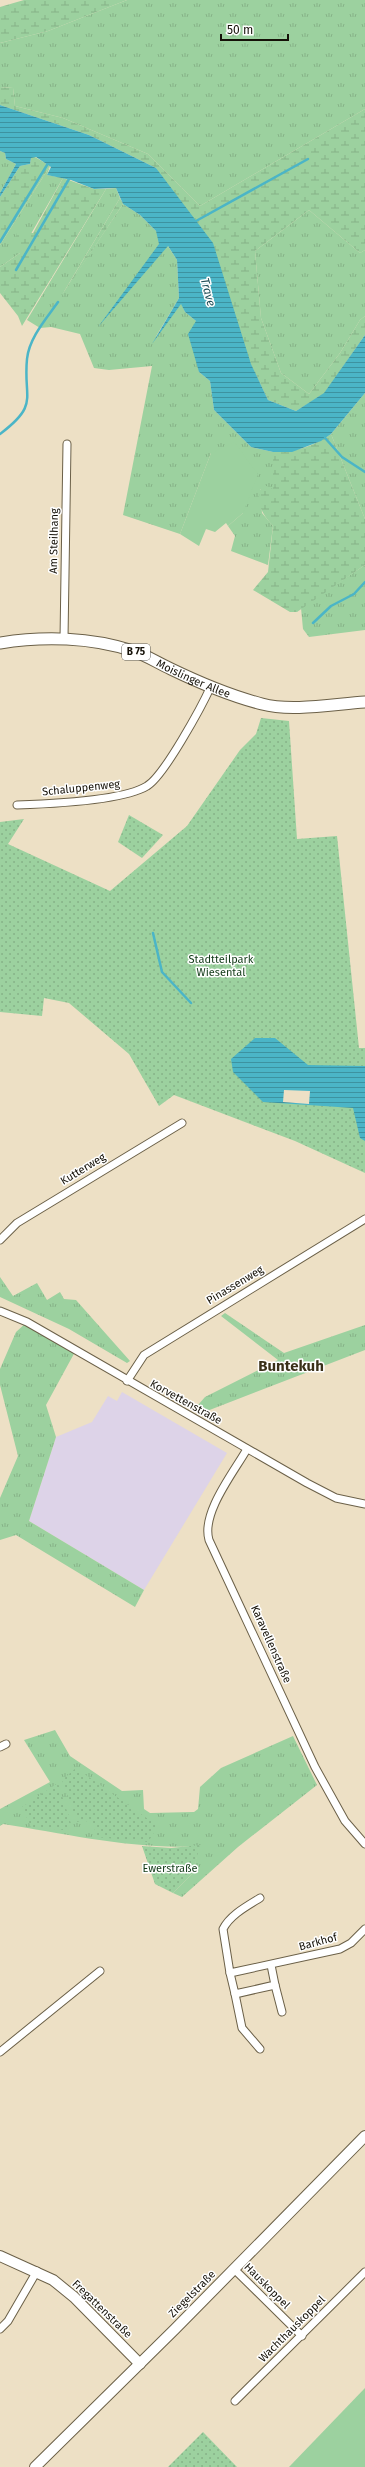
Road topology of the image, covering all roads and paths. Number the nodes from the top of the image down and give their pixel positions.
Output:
1 (67, 444) dead end
2 (64, 639) junction
3 (0, 643) edge
4 (211, 686) junction
5 (365, 702) edge
6 (17, 805) dead end
7 (182, 1123) dead end
8 (365, 1220) edge
9 (0, 1240) edge
10 (0, 1311) edge
11 (127, 1381) junction
12 (248, 1449) junction
13 (365, 1504) edge
14 (365, 1844) edge
15 (260, 1898) dead end
16 (365, 1929) edge
17 (271, 1965) junction
18 (100, 1971) dead end
19 (230, 1974) junction
20 (275, 1985) junction
21 (235, 1994) junction
22 (282, 2012) dead end
23 (260, 2049) dead end
24 (0, 2052) edge
25 (365, 2136) edge
26 (0, 2256) edge
27 (234, 2269) junction
28 (37, 2271) junction
29 (365, 2272) edge
30 (0, 2329) edge
31 (302, 2336) junction
32 (140, 2364) junction
33 (235, 2401) dead end
34 (35, 2467) edge

1 - 2 street, Am Steilhang
2 - 3 main road, Moislinger Allee / B 75
2 - 4 main road, Moislinger Allee / B 75
4 - 5 main road, Moislinger Allee / B 75
4 - 6 street, Schaluppenweg
7 - 9 street, Kutterweg
8 - 11 street, Pinassenweg
10 - 11 street, Korvettenstraße
11 - 12 street, Korvettenstraße
12 - 13 street, Korvettenstraße
12 - 14 street, Karavellenstraße
15 - 19 street
16 - 17 street, Barkhof
17 - 19 street, Barkhof
17 - 20 street
18 - 24 street
19 - 21 street
20 - 21 street
20 - 22 street
21 - 23 street
25 - 27 main road, Ziegelstraße
26 - 28 main road, Fregattenstraße
27 - 31 street, Hauskoppel
27 - 32 main road, Ziegelstraße
28 - 30 street
28 - 32 main road, Fregattenstraße
29 - 31 street, Wachthauskoppel
31 - 33 street, Wachthauskoppel
32 - 34 main road, Ziegelstraße

